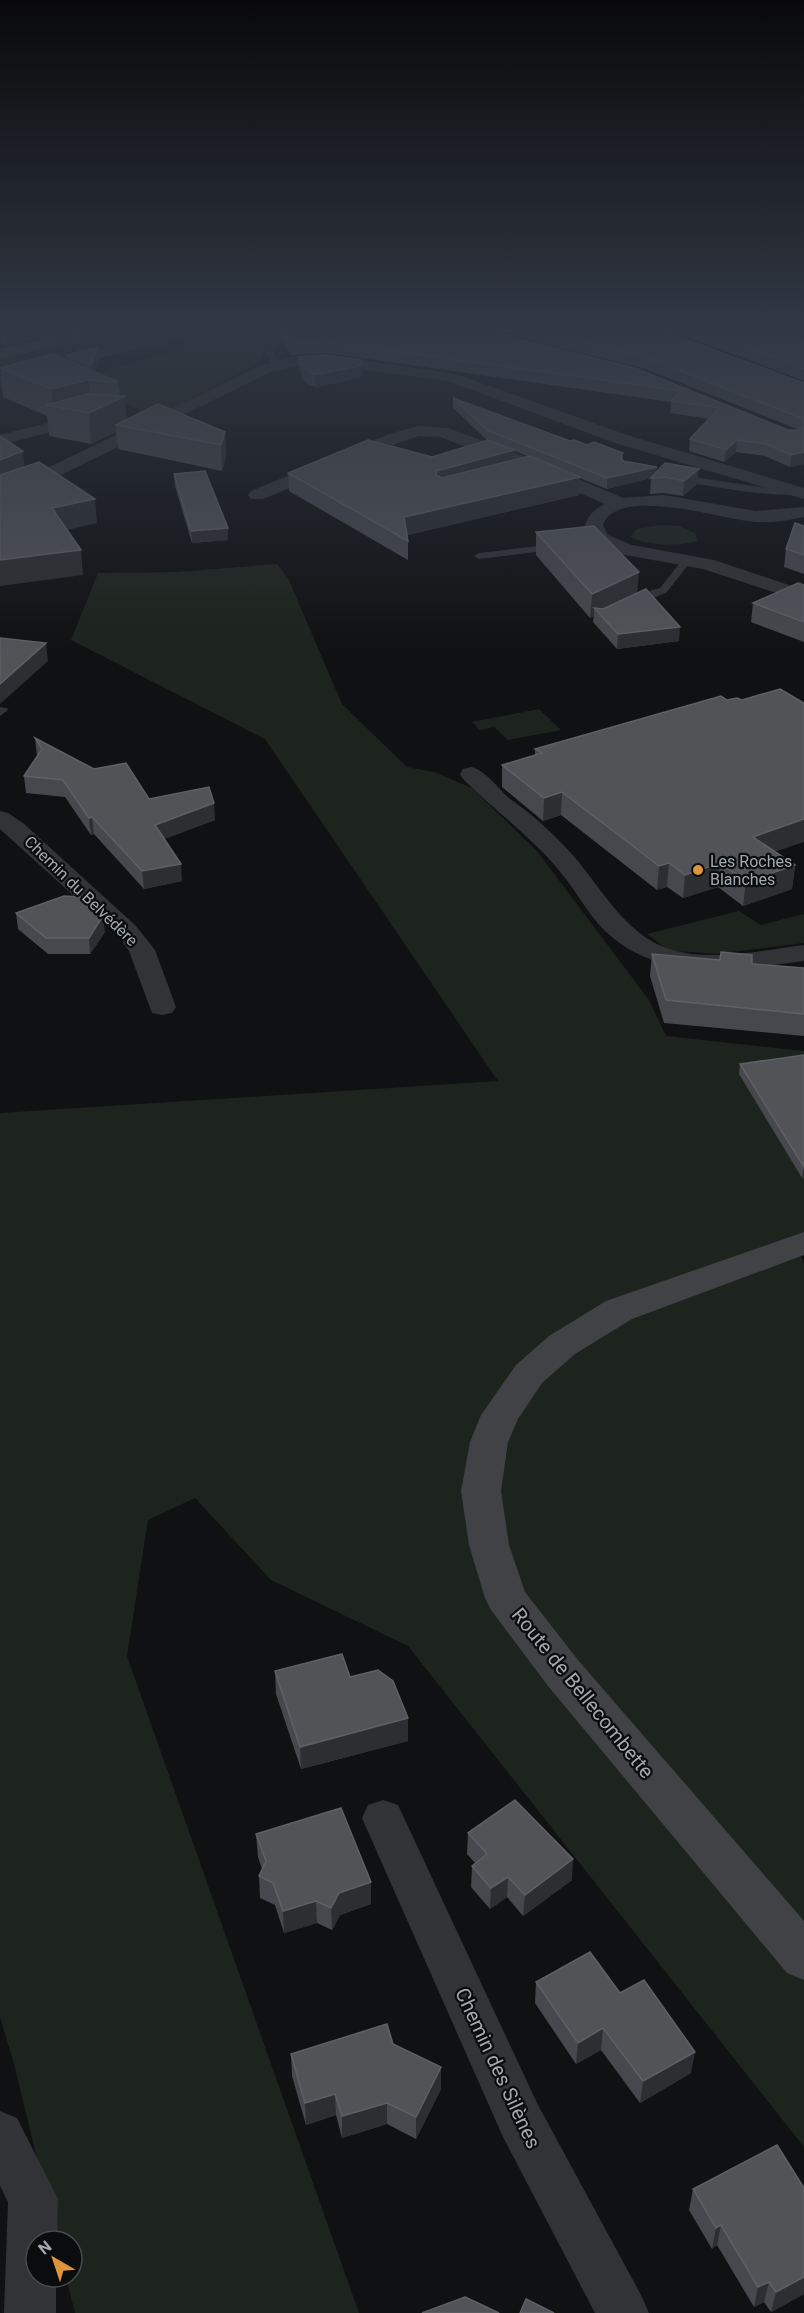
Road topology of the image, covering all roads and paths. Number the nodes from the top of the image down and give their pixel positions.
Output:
1 (16, 436) edge
2 (129, 436) edge
3 (402, 436) edge
4 (453, 436) edge
5 (613, 436) edge
6 (0, 440) edge
7 (535, 466) junction
8 (514, 472) edge
9 (670, 476) edge
10 (0, 493) edge
11 (800, 493) edge
12 (258, 495) dead end
13 (621, 504) junction
14 (804, 512) edge
15 (571, 545) edge
16 (479, 556) dead end
17 (687, 560) junction
18 (804, 596) edge
19 (618, 611) edge
20 (471, 774) dead end
21 (0, 818) edge
22 (804, 953) edge
23 (162, 1007) dead end
24 (804, 1243) edge
25 (383, 1818) dead end
26 (804, 1957) edge
27 (0, 2135) edge
28 (30, 2313) edge
29 (624, 2313) edge

1 - 6 street
2 - 10 street
3 - 12 street
4 - 7 street
5 - 11 street
7 - 8 lane
7 - 13 street
9 - 11 lane
13 - 14 street
13 - 17 street
15 - 16 lane
17 - 18 street
17 - 19 lane
20 - 22 street
21 - 23 street, Chemin du Belvédère
24 - 26 street, Route de Bellecombette
25 - 29 street, Chemin des Silènes
27 - 28 street

